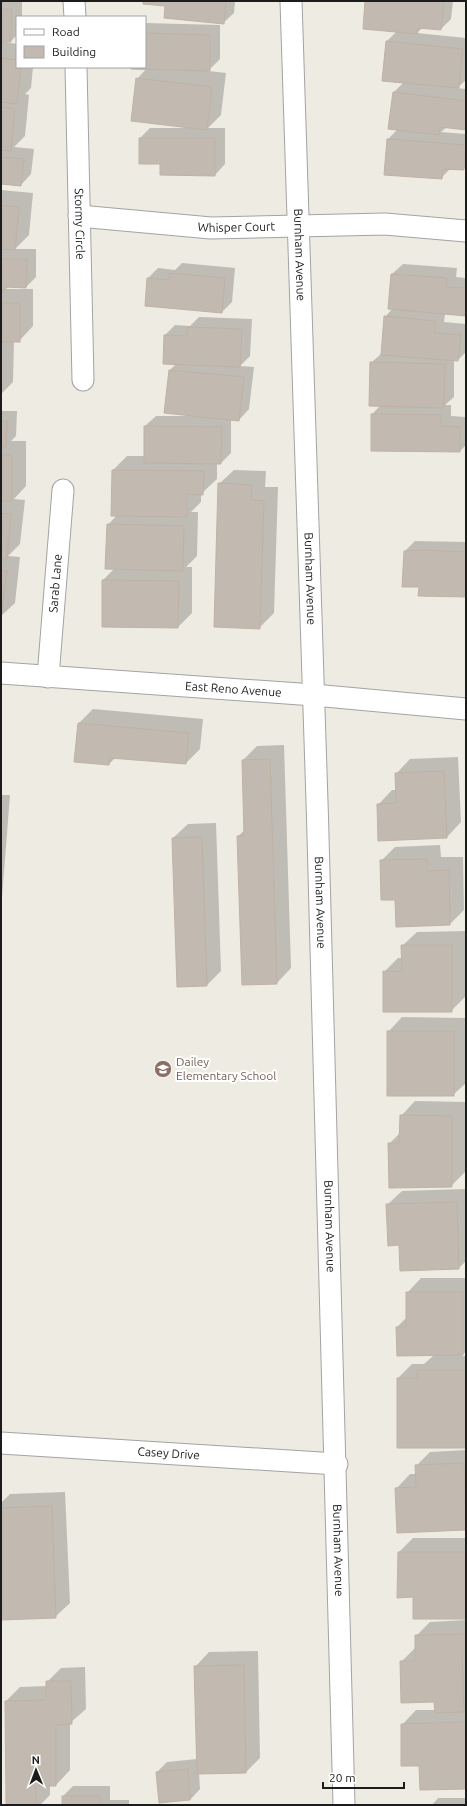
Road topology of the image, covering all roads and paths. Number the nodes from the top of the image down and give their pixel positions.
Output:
1 (74, 1) edge
2 (291, 1) edge
3 (75, 16) edge
4 (76, 68) edge
5 (79, 216) junction
6 (298, 225) junction
7 (466, 231) edge
8 (83, 380) dead end
9 (63, 490) dead end
10 (1, 673) edge
11 (48, 677) junction
12 (314, 696) junction
13 (466, 709) edge
14 (1, 1443) edge
15 (337, 1464) junction
16 (344, 1805) edge

1 - 3 street
2 - 6 street, Burnham Avenue
4 - 5 street, Stormy Circle
5 - 6 street, Whisper Court
5 - 8 street, Stormy Circle
6 - 7 street, Whisper Court
6 - 12 street, Burnham Avenue
9 - 11 street, Sarab Lane
10 - 11 street, East Reno Avenue
11 - 12 street, East Reno Avenue
12 - 13 street, East Reno Avenue
12 - 15 street, Burnham Avenue
14 - 15 street, Casey Drive
15 - 16 street, Burnham Avenue

